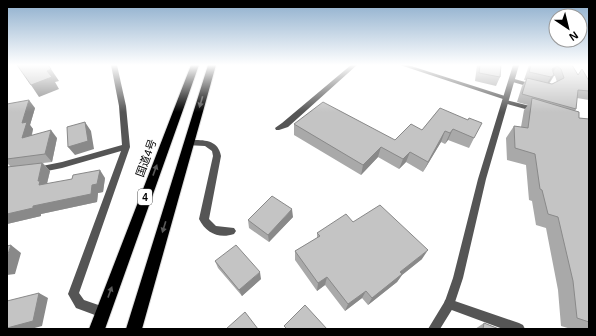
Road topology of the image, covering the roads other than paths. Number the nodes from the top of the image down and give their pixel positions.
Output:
1 (511, 80) edge
2 (117, 81) edge
3 (189, 81) edge
4 (207, 81) edge
5 (336, 81) edge
6 (449, 81) edge
7 (514, 81) edge
8 (543, 88) edge
9 (506, 100) junction
10 (544, 113) edge
11 (279, 128) dead end
12 (189, 143) junction
13 (126, 147) junction
14 (27, 171) edge
15 (231, 231) dead end
16 (449, 304) junction
17 (103, 312) junction
18 (97, 329) edge
19 (134, 329) edge
20 (434, 329) edge
21 (519, 329) edge

1 - 9 street
2 - 13 street
17 -> 3 highway, 国道4号 / 4
4 -> 12 highway
5 - 11 street
6 - 9 street
7 - 8 street
9 - 10 street
9 - 16 street
12 - 15 street
12 -> 19 highway
13 - 14 street
13 - 17 street
16 - 20 street
16 - 21 street
17 - 18 highway, 国道4号 / 4

